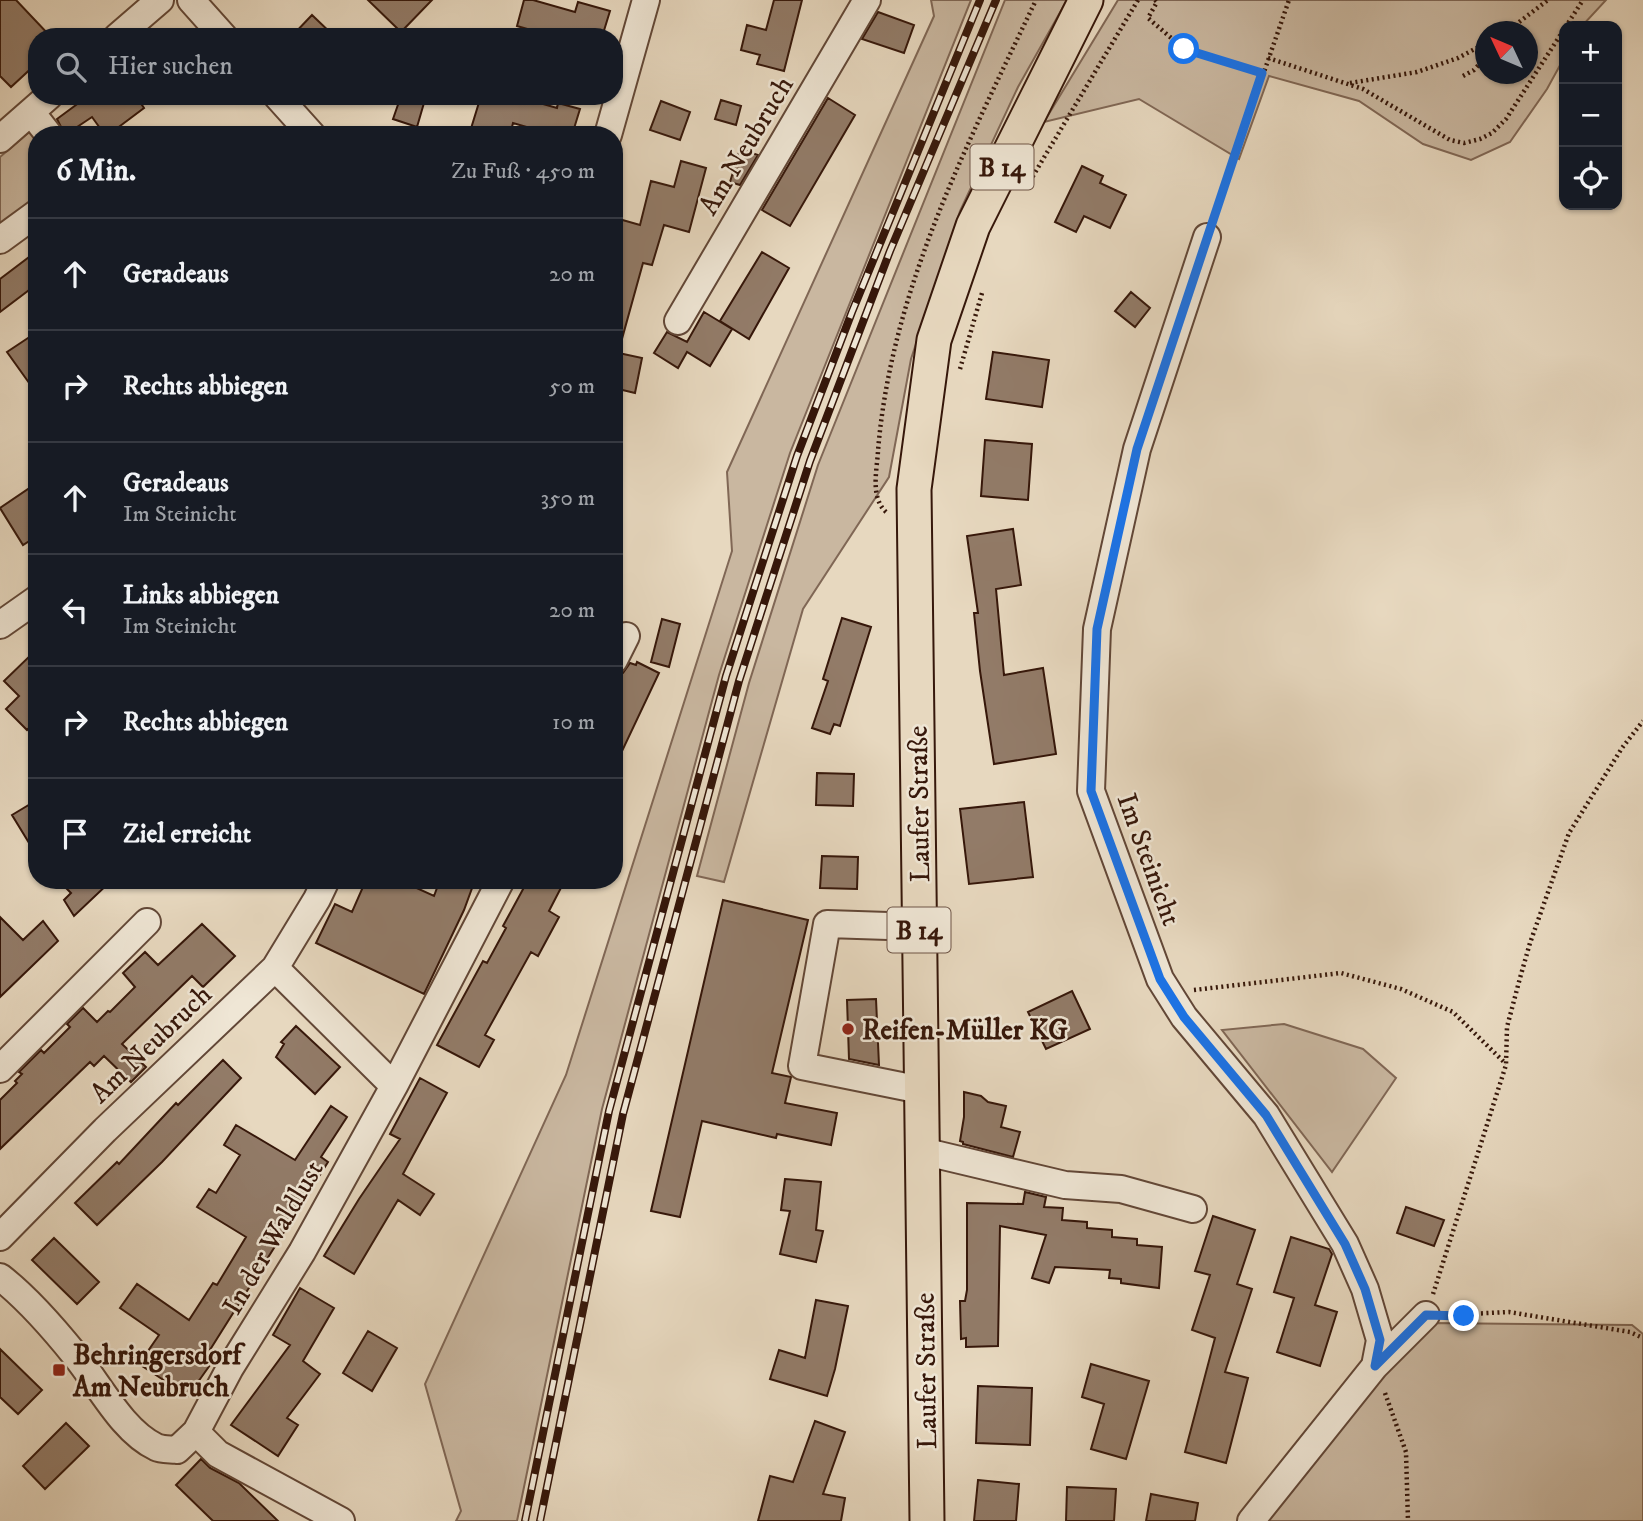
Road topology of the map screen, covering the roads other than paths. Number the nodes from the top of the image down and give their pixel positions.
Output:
1 (159, 0) edge
2 (191, 0) edge
3 (646, 0) edge
4 (867, 0) edge
5 (1086, 0) edge
6 (127, 28) edge
7 (216, 28) edge
8 (623, 82) edge
9 (39, 105) edge
10 (40, 105) edge
11 (285, 105) edge
12 (616, 105) edge
13 (46, 126) edge
14 (304, 126) edge
15 (611, 126) edge
16 (0, 139) edge
17 (28, 220) edge
18 (1208, 237) road end
19 (0, 240) edge
20 (677, 321) dead end
21 (28, 605) edge
22 (0, 625) edge
23 (626, 636) dead end
24 (623, 642) edge
25 (322, 889) edge
26 (495, 889) edge
27 (147, 922) dead end
28 (919, 927) junction
29 (275, 968) junction
30 (0, 1069) edge
31 (394, 1086) junction
32 (921, 1090) junction
33 (922, 1151) junction
34 (1193, 1209) dead end
35 (0, 1237) edge
36 (0, 1277) edge
37 (1426, 1315) road end
38 (1375, 1366) junction
39 (196, 1432) junction
40 (341, 1521) edge
41 (927, 1521) edge
42 (1251, 1521) edge

1 - 6 street
2 - 7 street
3 - 8 street
4 - 20 street, Am Neubruch
5 - 28 main road, Laufer Straße / B 14
9 - 16 street
10 - 13 street
11 - 14 street
12 - 15 street
17 - 19 street
18 - 38 street, Im Steinicht
21 - 22 street
23 - 24 street
25 - 29 street, Am Neubruch
26 - 31 street, In der Waldlust
27 - 30 street
28 - 32 main road, Laufer Straße / B 14
28 - 32 street
29 - 31 street
29 - 35 street, Am Neubruch
31 - 39 street, In der Waldlust
32 - 33 main road, Laufer Straße / B 14
33 - 34 street
33 - 41 main road, Laufer Straße / B 14
36 - 39 street
37 - 38 street
38 - 42 street
39 - 40 street

